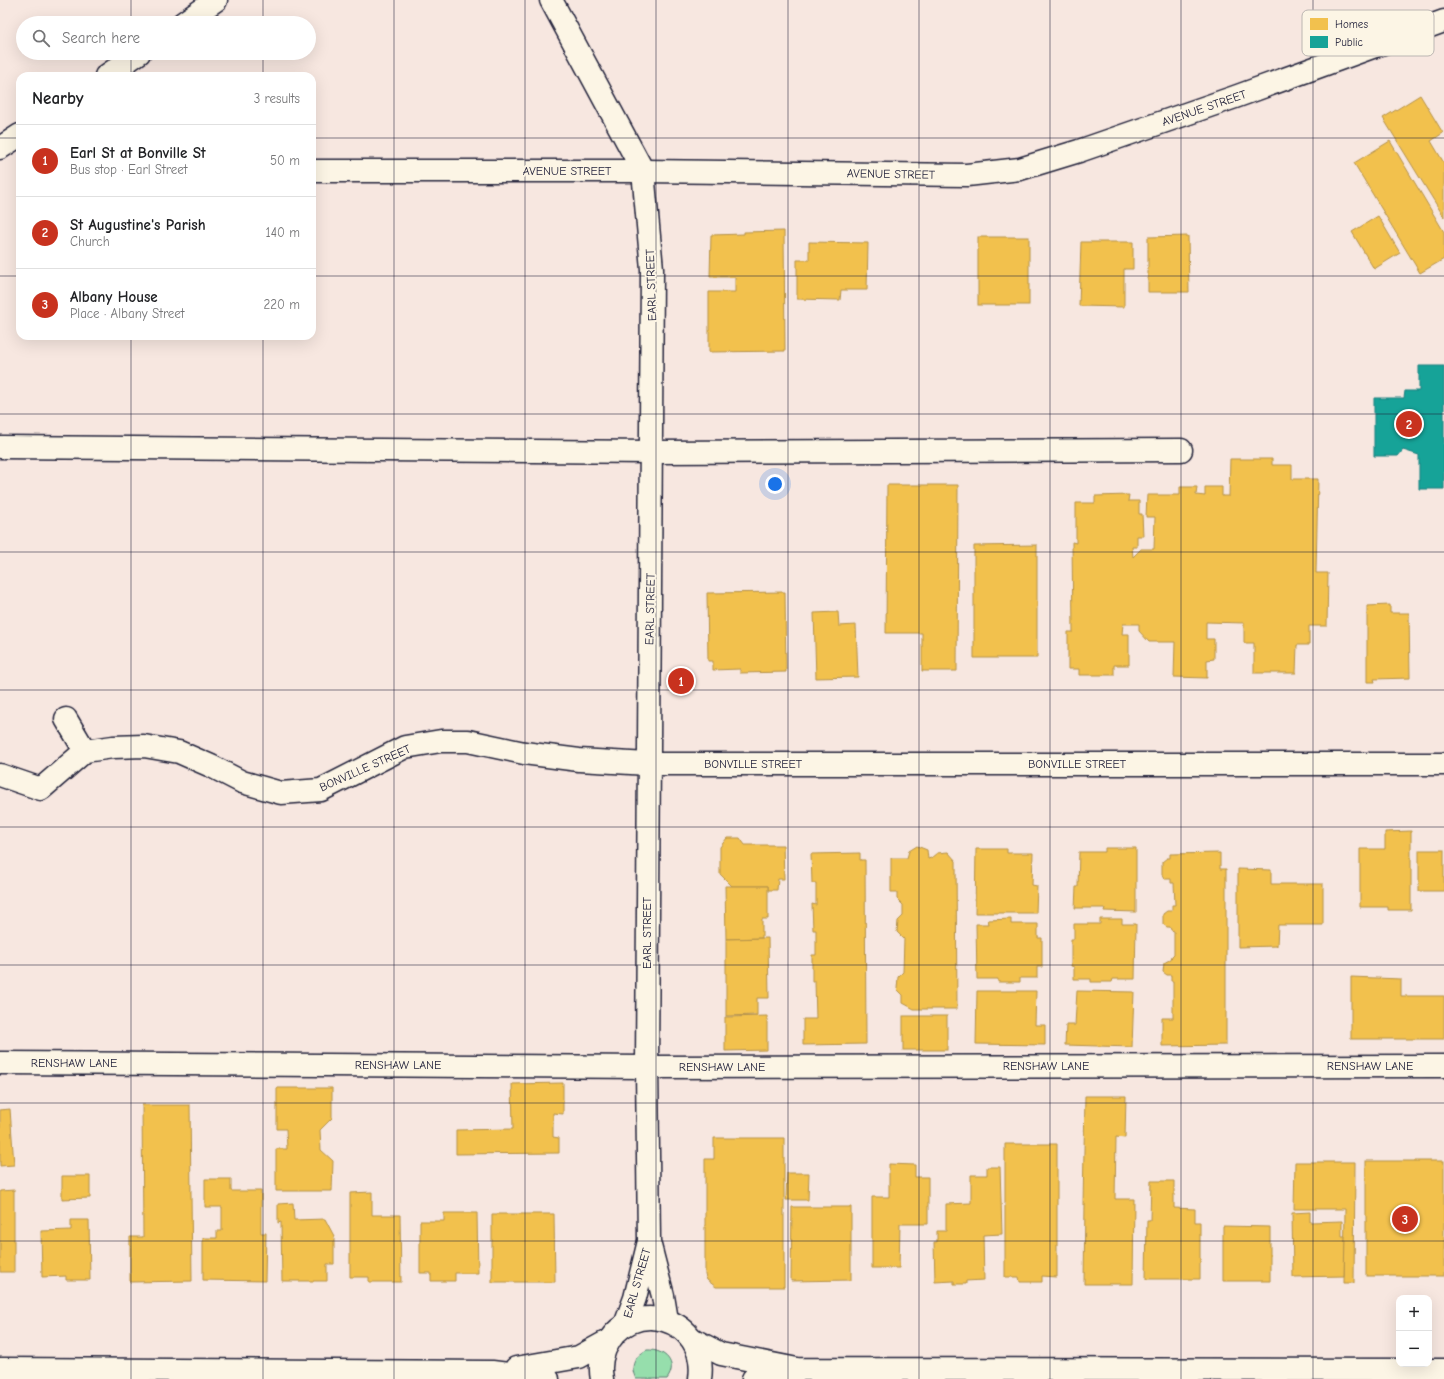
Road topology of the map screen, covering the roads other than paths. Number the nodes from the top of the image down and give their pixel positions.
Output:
1 (216, 0) edge
2 (551, 0) edge
3 (193, 16) edge
4 (1444, 21) edge
5 (1434, 25) edge
6 (1348, 56) edge
7 (129, 60) edge
8 (112, 72) edge
9 (316, 171) edge
10 (643, 171) junction
11 (0, 447) edge
12 (1182, 450) dead end
13 (652, 452) junction
14 (66, 720) dead end
15 (84, 751) junction
16 (648, 764) junction
17 (1444, 764) edge
18 (0, 775) edge
19 (0, 1063) edge
20 (1444, 1066) edge
21 (647, 1067) junction
22 (649, 1242) junction
23 (667, 1320) junction
24 (625, 1325) junction
25 (692, 1338) junction
26 (608, 1341) junction
27 (797, 1369) junction
28 (0, 1370) edge
29 (1444, 1370) edge
30 (492, 1372) junction
31 (548, 1379) edge
32 (602, 1379) edge
33 (700, 1379) edge
34 (753, 1379) edge

1 - 3 street
2 - 10 street, EARL STREET
4 - 5 street, AVENUE STREET
6 - 10 street, AVENUE STREET
7 - 8 street
9 - 10 street, AVENUE STREET
10 - 13 street, EARL STREET
11 - 13 street
12 - 13 street
13 - 16 street, EARL STREET
14 - 15 street
15 - 16 street, BONVILLE STREET
15 - 18 street
16 - 17 street, BONVILLE STREET
16 - 21 street, EARL STREET
19 - 21 street, RENSHAW LANE
20 - 21 street, RENSHAW LANE
21 - 22 street, EARL STREET
22 - 23 street, EARL STREET
22 - 24 street, EARL STREET
23 - 24 street
23 - 25 street
24 - 26 street
25 - 27 street
25 - 33 street
26 - 30 street
26 - 32 street
27 - 29 street
27 - 34 street
28 - 30 street
30 - 31 street

